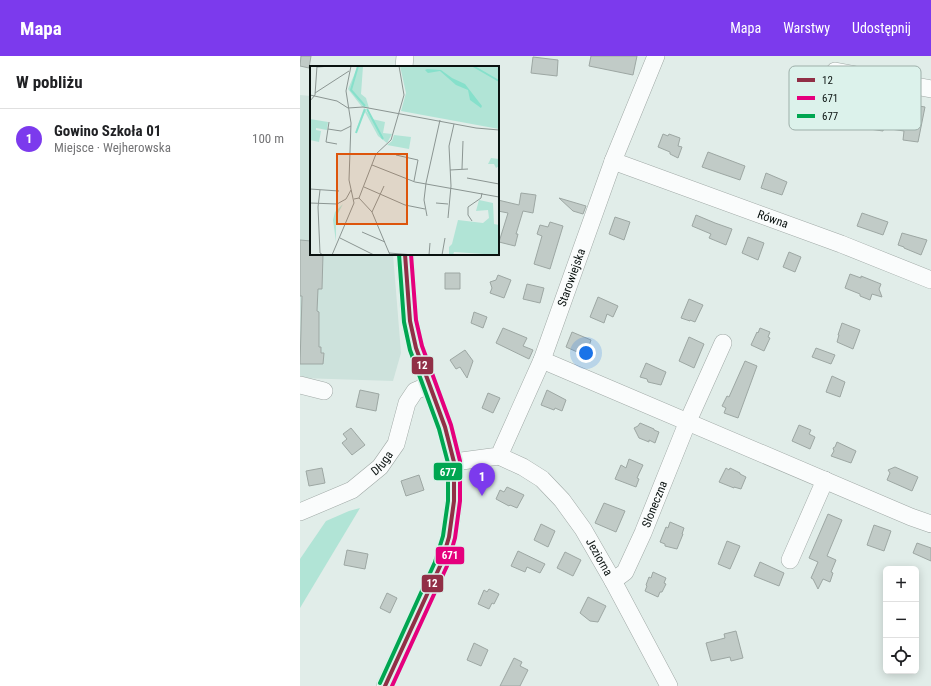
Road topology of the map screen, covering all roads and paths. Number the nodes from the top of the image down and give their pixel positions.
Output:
1 (405, 56) edge
2 (656, 56) edge
3 (404, 66) edge
4 (921, 87) edge
5 (931, 89) edge
6 (613, 161) junction
7 (405, 255) edge
8 (931, 280) edge
9 (723, 344) dead end
10 (542, 360) junction
11 (300, 385) edge
12 (429, 385) junction
13 (324, 391) dead end
14 (688, 422) junction
15 (499, 456) junction
16 (454, 462) junction
17 (825, 480) junction
18 (300, 512) edge
19 (931, 524) edge
20 (790, 560) dead end
21 (613, 581) junction
22 (385, 686) edge
23 (669, 686) edge

1 - 3 street
2 - 6 street, Starowiejska
4 - 5 street
6 - 8 street, Równa
6 - 10 street, Starowiejska
7 - 12 street
9 - 14 street, Słoneczna
10 - 14 street
10 - 15 street, Starowiejska
11 - 13 street
12 - 16 street
12 - 18 street, Długa
14 - 17 street
14 - 21 street, Słoneczna
15 - 16 street
15 - 21 street, Jeziorna
16 - 22 street
17 - 19 street
17 - 20 street
21 - 23 street, Jeziorna

